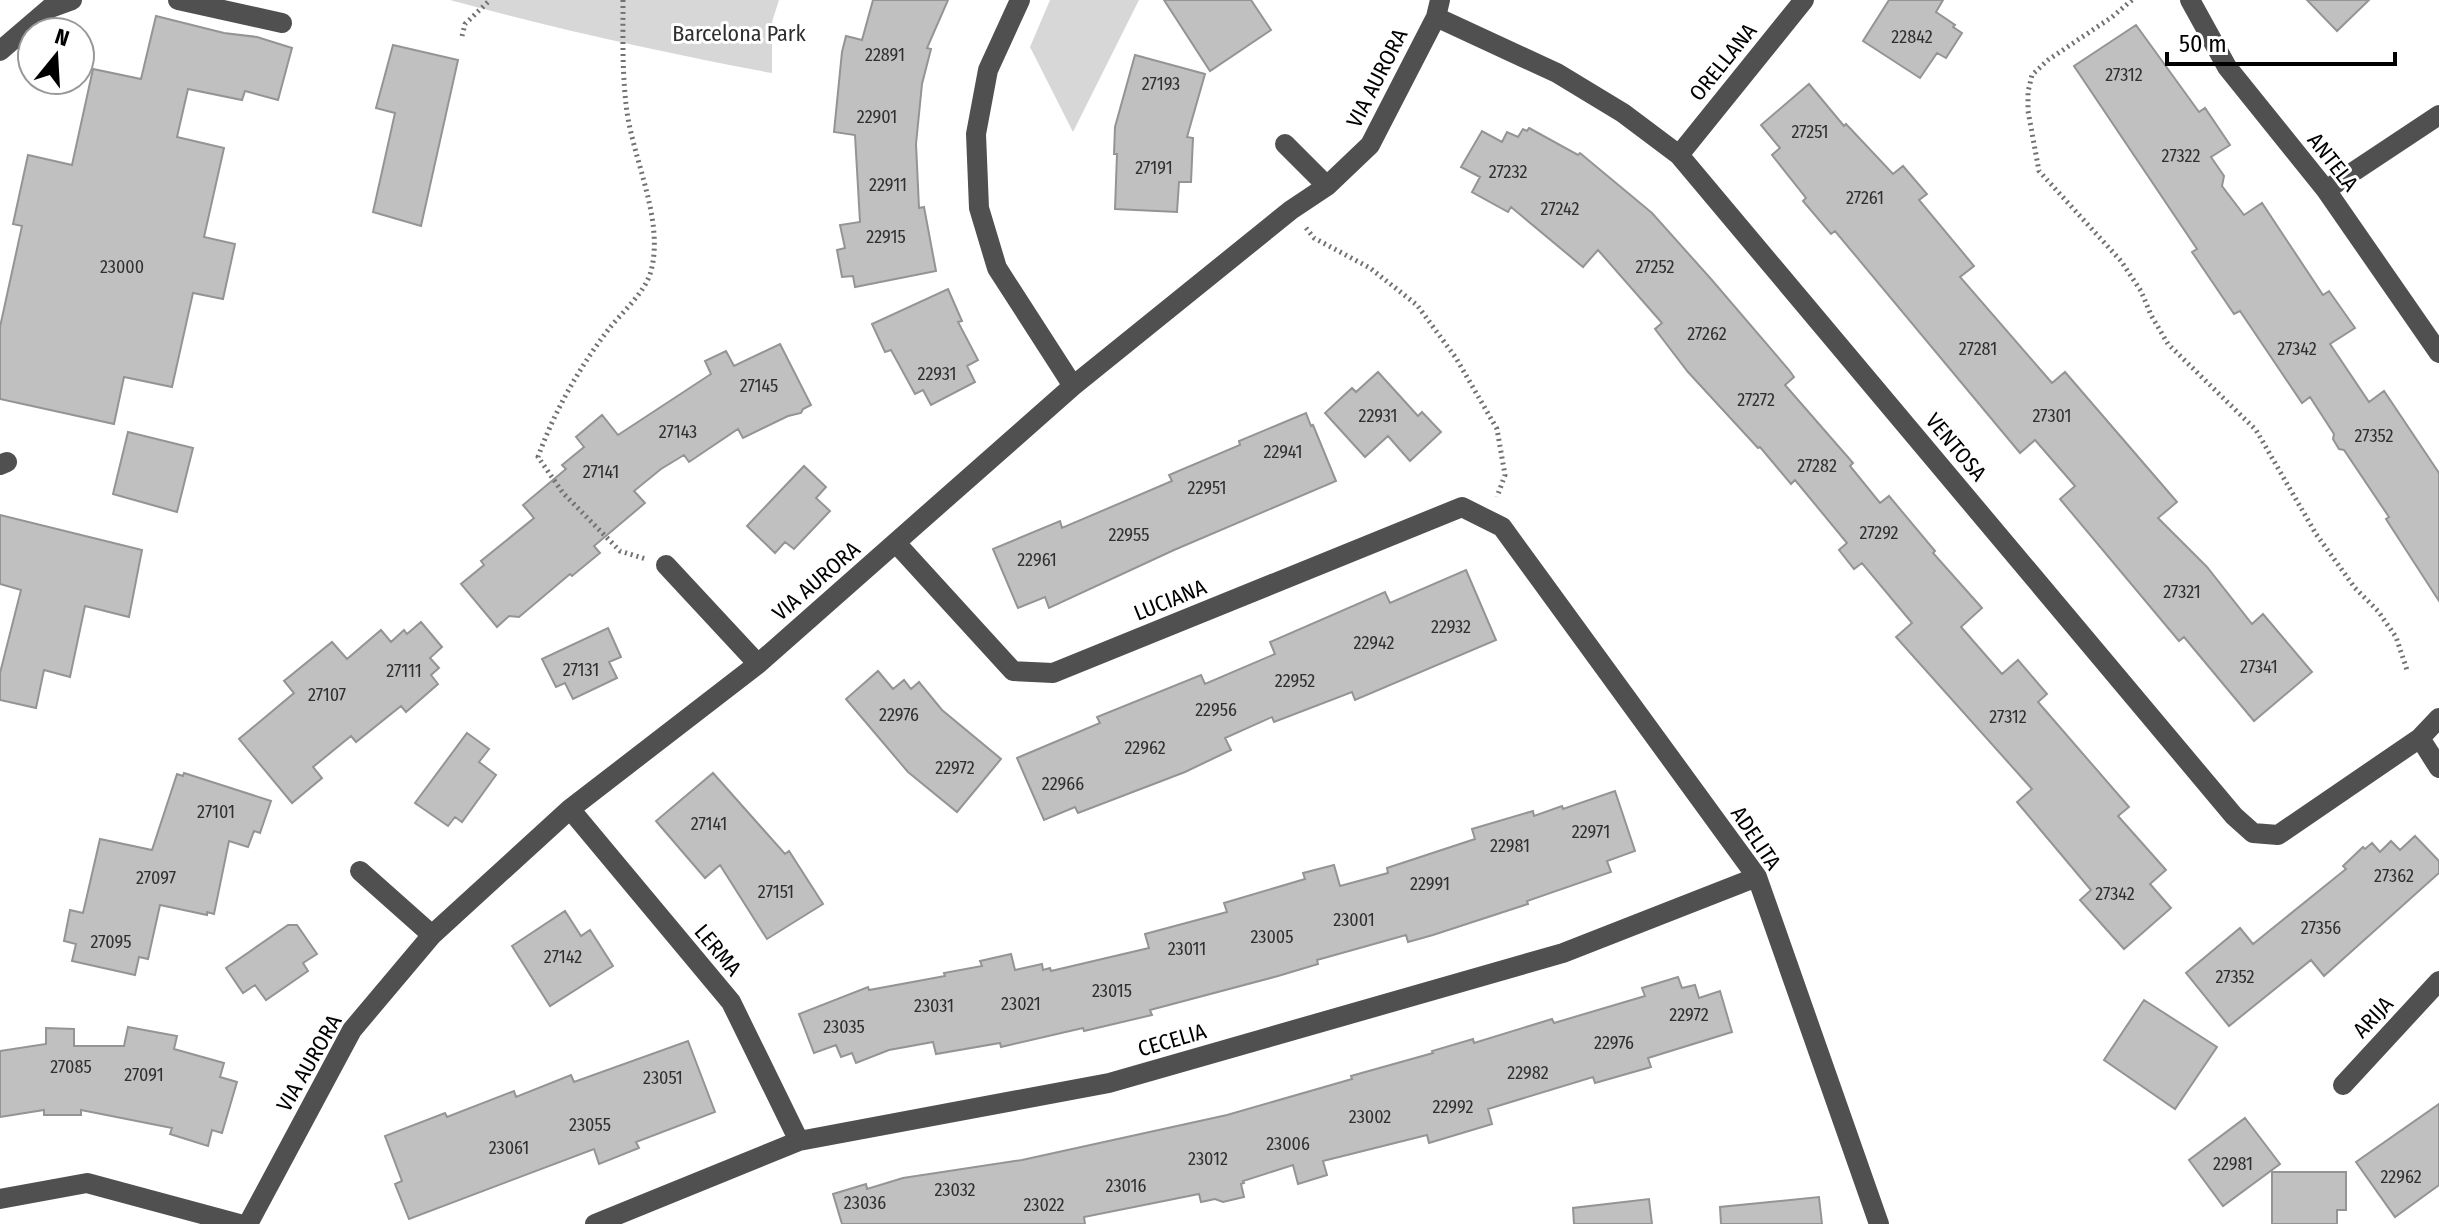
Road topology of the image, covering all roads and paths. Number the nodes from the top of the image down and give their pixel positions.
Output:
1 (72, 0) edge
2 (178, 0) edge
3 (490, 0) edge
4 (623, 0) edge
5 (1020, 0) edge
6 (1804, 0) edge
7 (2132, 0) edge
8 (2190, 0) edge
9 (1438, 8) edge
10 (282, 23) dead end
11 (462, 36) dead end
12 (0, 51) edge
13 (2439, 115) edge
14 (1285, 144) dead end
15 (1679, 155) junction
16 (1327, 186) junction
17 (2326, 190) junction
18 (1314, 238) dead end
19 (2439, 353) edge
20 (1073, 386) junction
21 (1505, 475) dead end
22 (1502, 527) joint
23 (896, 543) junction
24 (666, 565) joint
25 (758, 664) junction
26 (2408, 673) dead end
27 (2439, 718) edge
28 (2420, 738) junction
29 (2439, 768) edge
30 (570, 809) junction
31 (360, 871) dead end
32 (1757, 877) junction
33 (432, 935) junction
34 (2439, 981) edge
35 (2343, 1085) dead end
36 (799, 1141) junction
37 (0, 1199) edge
38 (239, 1224) edge
39 (248, 1224) edge
40 (595, 1224) edge
41 (1879, 1224) edge

1 - 12 street
2 - 10 street
3 - 11 path
4 - 24 path
5 - 20 street
6 - 15 street, ORELLANA
7 - 26 path
8 - 17 street, ANTELA
9 - 15 street, VENTOSA
9 - 16 street, VIA AURORA
13 - 17 street
14 - 16 street
15 - 28 street, VENTOSA
16 - 20 street, VIA AURORA
17 - 19 street, ANTELA
18 - 21 path
20 - 23 street, VIA AURORA
22 - 23 street, LUCIANA
22 - 32 street, ADELITA
23 - 25 street, VIA AURORA
24 - 25 street
25 - 30 street, VIA AURORA
27 - 28 street, VENTOSA
28 - 29 street
30 - 33 street, VIA AURORA
30 - 36 street, LERMA
31 - 33 street
32 - 36 street, CECELIA
32 - 41 street, ADELITA
33 - 39 street, VIA AURORA
34 - 35 street, ARIJA
36 - 40 street, CECELIA
37 - 38 street

